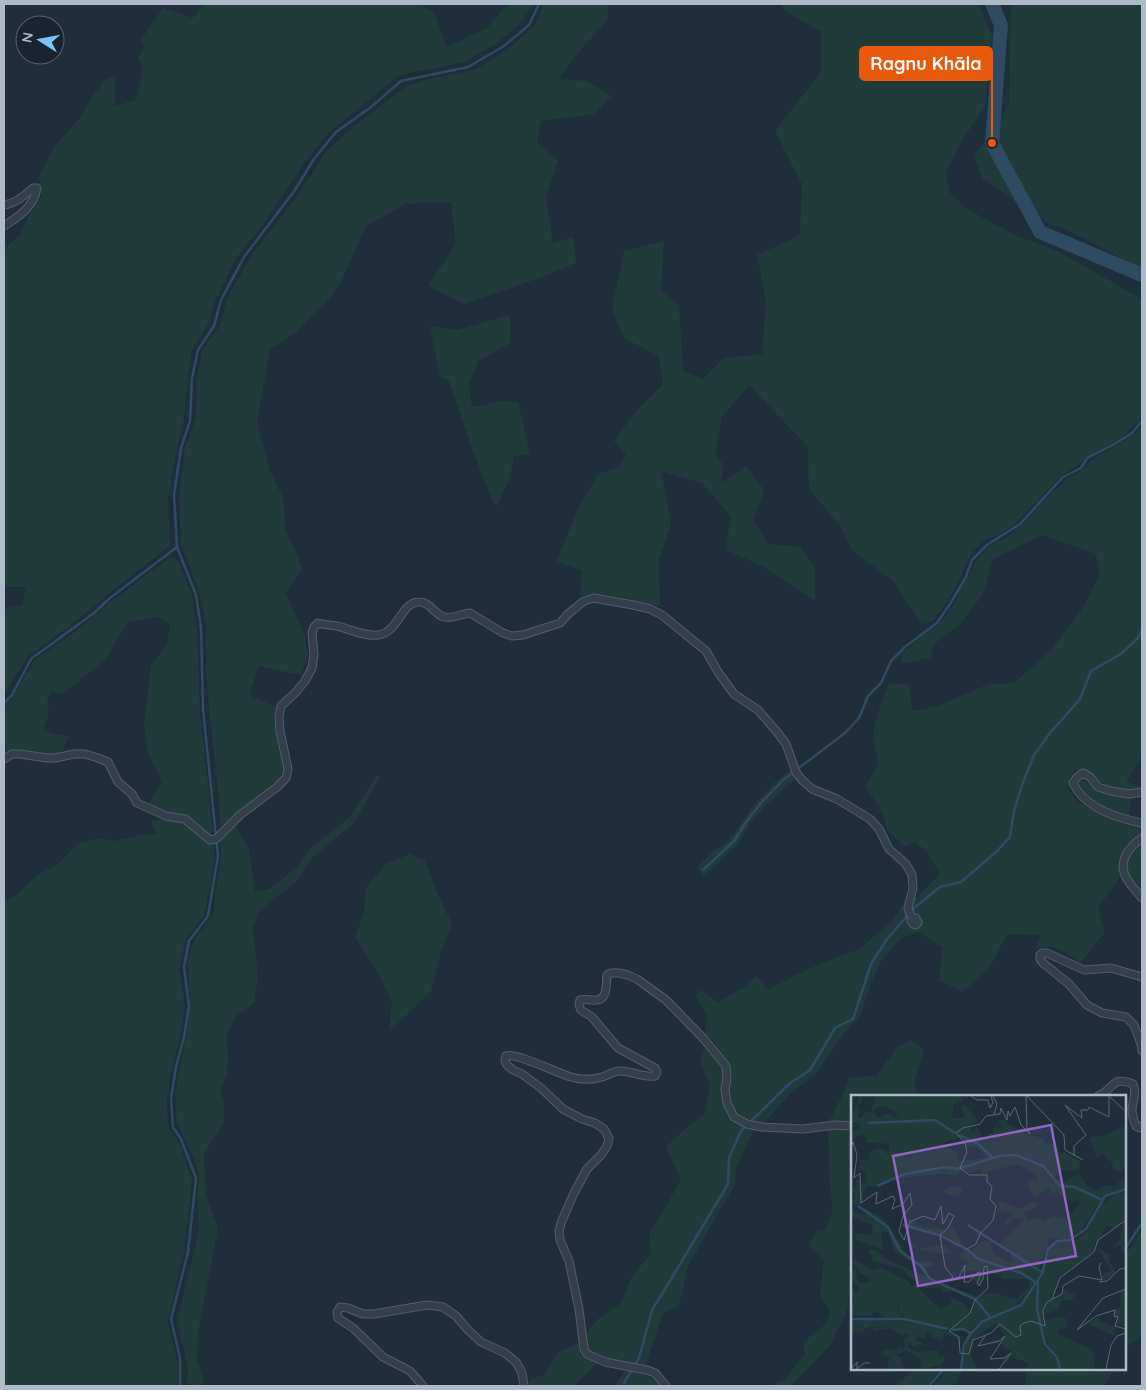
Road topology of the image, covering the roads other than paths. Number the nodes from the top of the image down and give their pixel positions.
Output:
1 (4, 206) edge
2 (4, 226) edge
3 (4, 759) edge
4 (1142, 792) edge
5 (1142, 823) edge
6 (1142, 838) edge
7 (1142, 898) edge
8 (912, 919) dead end
9 (1142, 977) edge
10 (1142, 1051) edge
11 (1102, 1095) edge
12 (851, 1126) edge
13 (1142, 1126) edge
14 (423, 1386) edge
15 (524, 1386) edge
16 (666, 1386) edge

1 - 2 street
3 - 8 street
4 - 5 street
6 - 7 street
9 - 10 street
11 - 13 street
12 - 16 street
14 - 15 street

